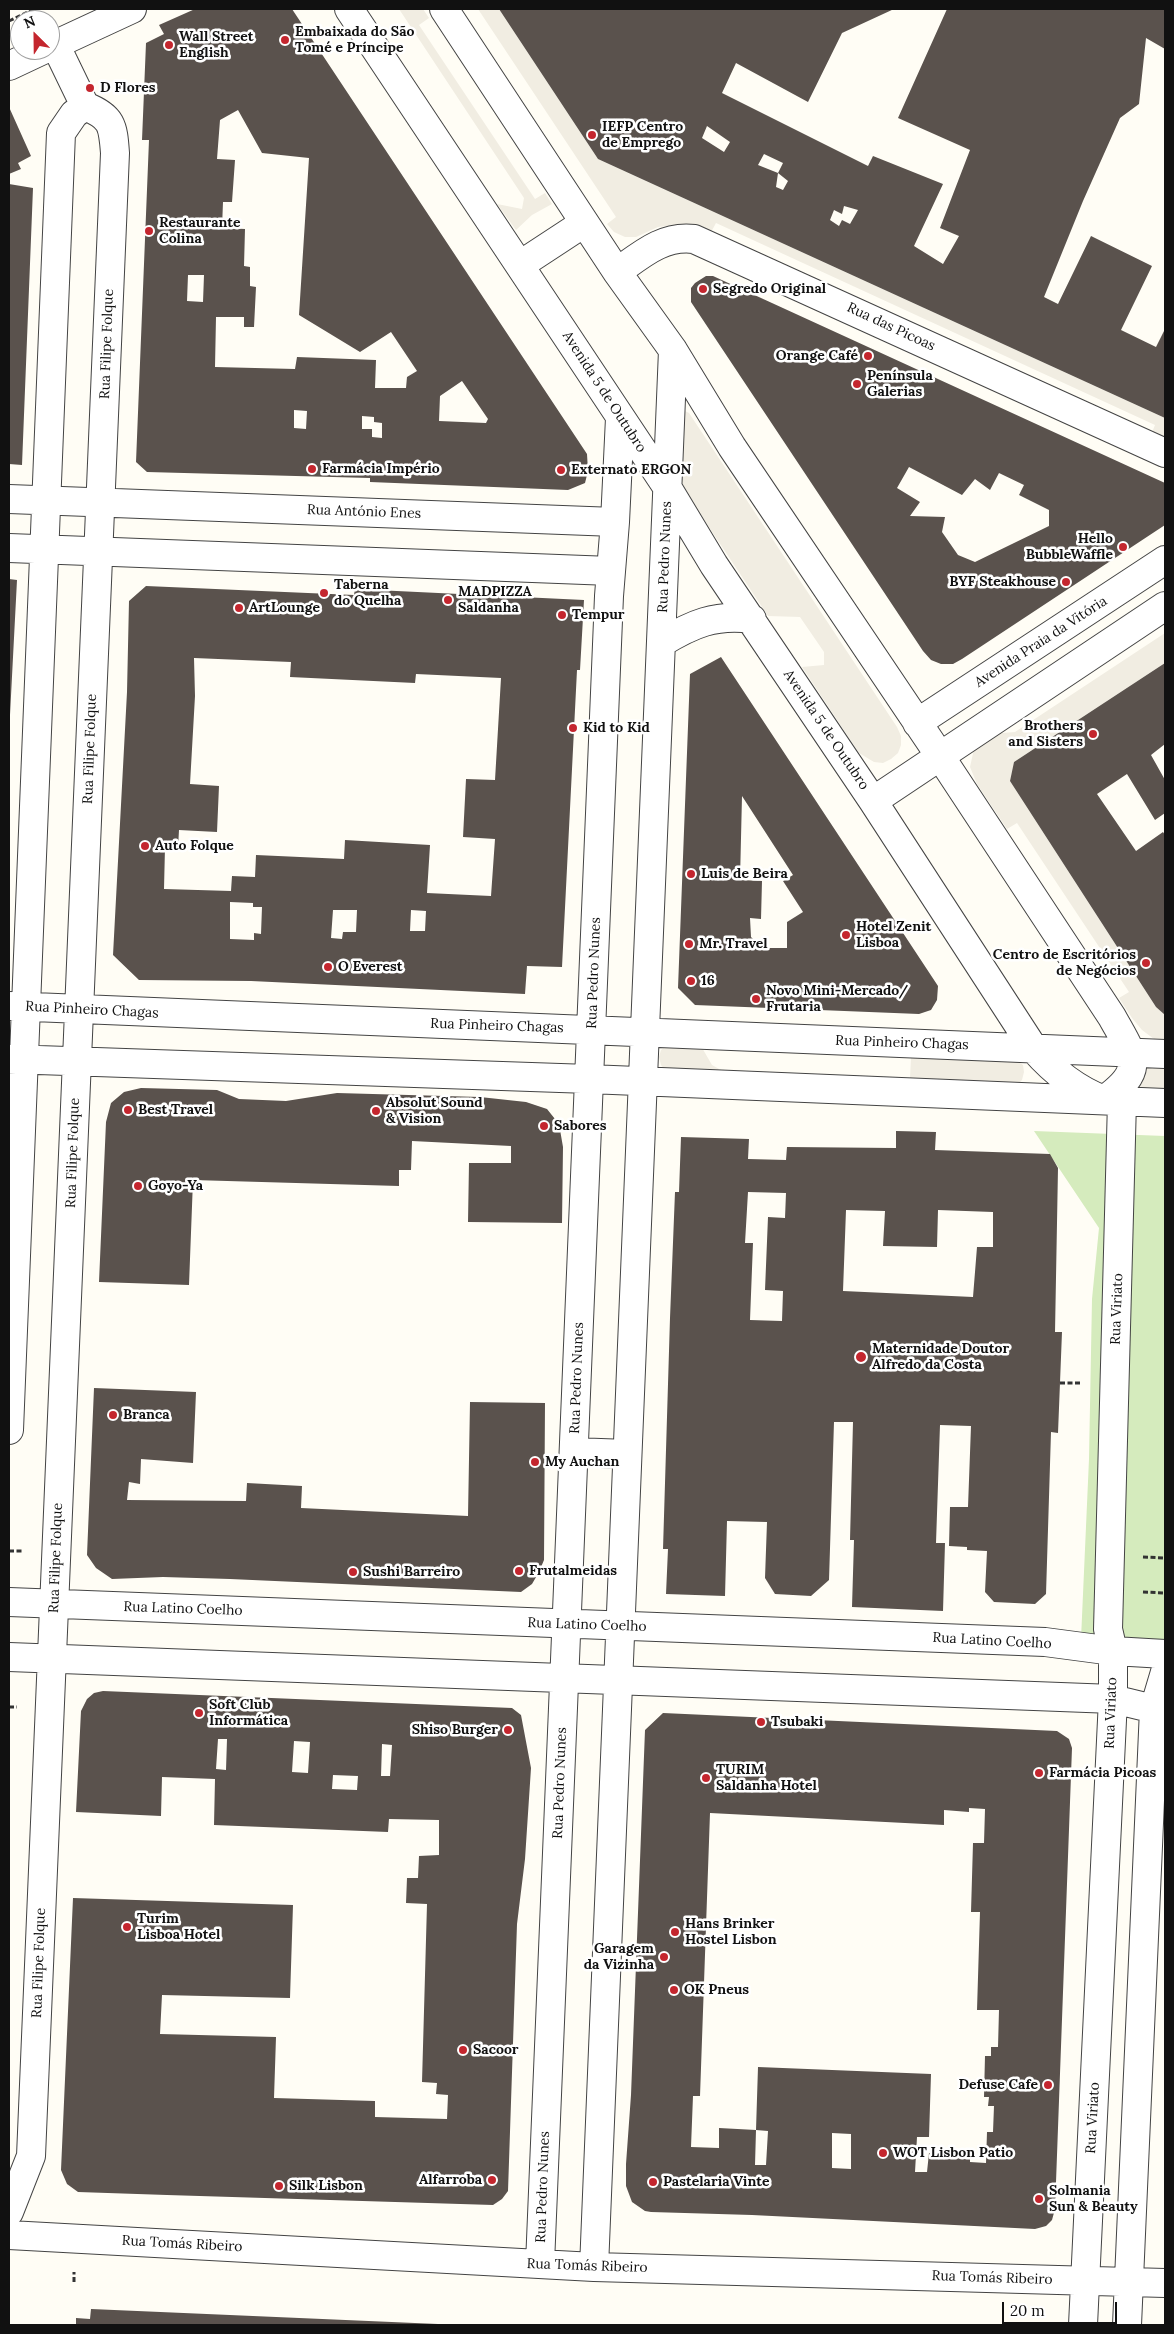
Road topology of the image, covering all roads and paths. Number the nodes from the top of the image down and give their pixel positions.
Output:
1 (34, 9) edge
2 (132, 9) edge
3 (349, 9) edge
4 (444, 9) edge
5 (9, 21) edge
6 (60, 42) edge
7 (22, 60) edge
8 (57, 60) edge
9 (9, 66) edge
10 (85, 106) junction
11 (584, 223) junction
12 (520, 264) junction
13 (617, 272) junction
14 (673, 350) junction
15 (620, 418) junction
16 (1165, 453) edge
17 (667, 487) junction
18 (9, 499) edge
19 (48, 500) junction
20 (100, 502) junction
21 (616, 522) junction
22 (9, 548) edge
23 (46, 549) junction
24 (98, 551) junction
25 (1165, 560) edge
26 (610, 571) junction
27 (1165, 606) edge
28 (752, 619) junction
29 (661, 643) junction
30 (917, 723) junction
31 (940, 756) junction
32 (873, 801) junction
33 (18, 1007) edge
34 (79, 1010) junction
35 (591, 1030) junction
36 (645, 1032) junction
37 (1034, 1049) junction
38 (1132, 1052) junction
39 (1165, 1054) edge
40 (16, 1060) edge
41 (77, 1062) junction
42 (589, 1079) junction
43 (643, 1081) junction
44 (1113, 1101) junction
45 (1165, 1103) edge
46 (1060, 1382) dead end
47 (1074, 1383) dead end
48 (9, 1430) edge
49 (574, 1452) junction
50 (627, 1454) junction
51 (9, 1602) edge
52 (54, 1604) junction
53 (567, 1624) junction
54 (620, 1626) junction
55 (1113, 1652) junction
56 (1165, 1654) edge
57 (9, 1657) edge
58 (52, 1658) junction
59 (1165, 1672) edge
60 (564, 1678) junction
61 (618, 1680) junction
62 (1113, 1699) junction
63 (1154, 1709) junction
64 (9, 2212) edge
65 (9, 2234) edge
66 (540, 2264) junction
67 (594, 2267) junction
68 (1085, 2281) junction
69 (1129, 2282) junction
70 (1165, 2283) edge
71 (1083, 2325) edge
72 (1127, 2325) edge

1 - 5 path
2 - 6 street
3 - 12 street, Avenida 5 de Outubro
4 - 11 street
7 - 9 street
8 - 10 street
10 - 19 street
10 - 20 street, Rua Filipe Folque
11 - 12 street
11 - 13 street
12 - 15 street, Avenida 5 de Outubro
13 - 14 street
13 - 16 street, Rua das Picoas
14 - 17 street, Rua Pedro Nunes
14 - 30 street
15 - 17 street, Avenida 5 de Outubro
15 - 21 street
17 - 28 street, Avenida 5 de Outubro
17 - 29 street, Rua Pedro Nunes
18 - 19 street, Rua António Enes
19 - 20 street, Rua António Enes
19 - 23 street
20 - 21 street, Rua António Enes
20 - 24 street, Rua Filipe Folque
21 - 26 street, Rua Pedro Nunes
22 - 23 street
23 - 24 street
23 - 33 street
24 - 26 street
24 - 34 street, Rua Filipe Folque
25 - 30 street, Avenida Praia da Vitória
26 - 35 street, Rua Pedro Nunes
27 - 31 street
28 - 29 street, Rua Pedro Nunes
28 - 32 street, Avenida 5 de Outubro
29 - 36 street, Rua Pedro Nunes
30 - 31 street
31 - 32 street, Avenida 5 de Outubro
31 - 38 street
32 - 37 street, Avenida 5 de Outubro
33 - 34 street, Rua Pinheiro Chagas
33 - 40 street
34 - 35 street, Rua Pinheiro Chagas
34 - 41 street, Rua Filipe Folque
35 - 36 street, Rua Pinheiro Chagas
35 - 42 street, Rua Pedro Nunes
36 - 37 street, Rua Pinheiro Chagas
36 - 43 street, Rua Pedro Nunes
37 - 38 street, Rua Pinheiro Chagas
37 - 44 street, Avenida 5 de Outubro
38 - 39 street, Rua Pinheiro Chagas
38 - 44 street
40 - 41 street
40 - 48 street
41 - 42 street
41 - 52 street, Rua Filipe Folque
42 - 43 street
42 - 49 street, Rua Pedro Nunes
43 - 44 street
43 - 50 street, Rua Pedro Nunes
44 - 45 street
44 - 55 street, Rua Viriato
46 - 47 path
49 - 50 street
49 - 53 street, Rua Pedro Nunes
50 - 54 street, Rua Pedro Nunes
51 - 52 street, Rua Latino Coelho
52 - 53 street, Rua Latino Coelho
52 - 58 street, Rua Filipe Folque
53 - 54 street, Rua Latino Coelho
53 - 60 street, Rua Pedro Nunes
54 - 55 street, Rua Latino Coelho
54 - 61 street, Rua Pedro Nunes
55 - 56 street, Rua Latino Coelho
55 - 62 street, Rua Viriato
57 - 58 street
58 - 60 street
58 - 64 street, Rua Filipe Folque
59 - 63 street
60 - 61 street
60 - 66 street, Rua Pedro Nunes
61 - 62 street
61 - 67 street, Rua Pedro Nunes
62 - 63 street
62 - 68 street, Rua Viriato
63 - 69 street
65 - 66 street, Rua Tomás Ribeiro
66 - 67 street, Rua Tomás Ribeiro
67 - 68 street, Rua Tomás Ribeiro
68 - 69 street, Rua Tomás Ribeiro
68 - 71 street, Rua Viriato
69 - 70 street, Rua Tomás Ribeiro
69 - 72 street

